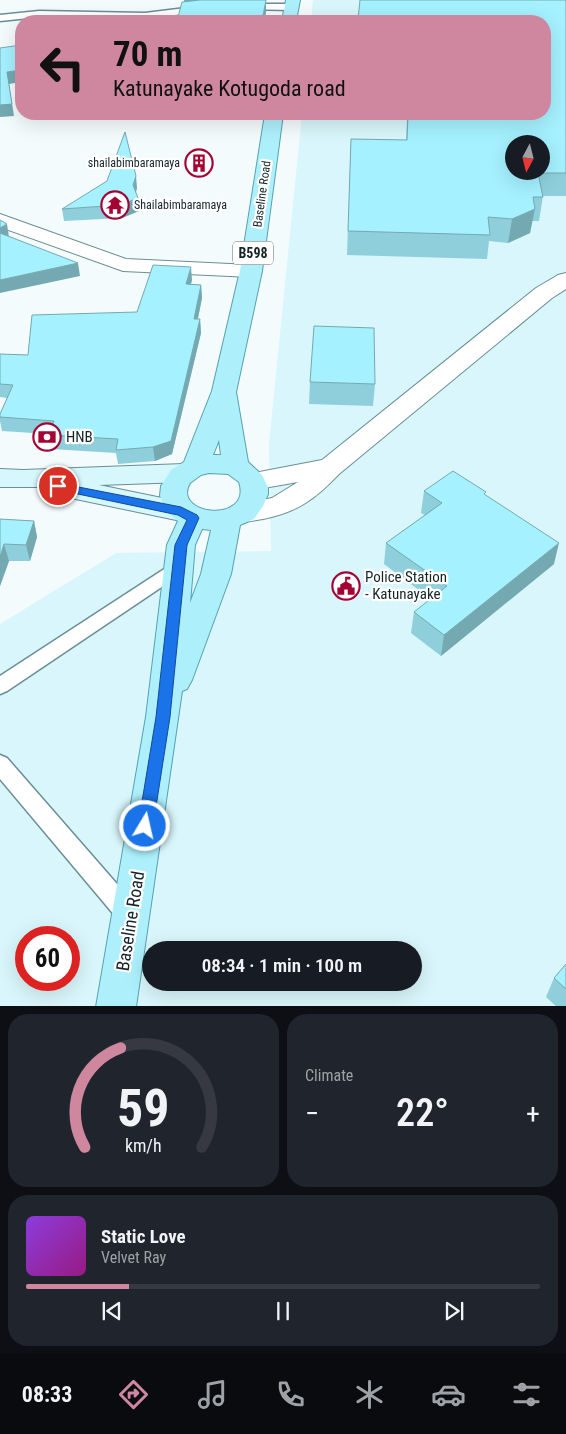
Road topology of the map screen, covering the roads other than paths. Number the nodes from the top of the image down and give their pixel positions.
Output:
1 (216, 7) edge
2 (234, 7) edge
3 (291, 9) edge
4 (29, 15) edge
5 (92, 15) edge
6 (153, 15) edge
7 (15, 16) edge
8 (0, 18) edge
9 (273, 120) edge
10 (0, 220) edge
11 (251, 271) junction
12 (566, 280) edge
13 (224, 390) junction
14 (330, 468) junction
15 (190, 470) junction
16 (245, 474) junction
17 (11, 479) edge
18 (187, 515) junction
19 (235, 516) junction
20 (178, 568) junction
21 (0, 686) edge
22 (163, 717) junction
23 (0, 764) edge
24 (130, 916) junction
25 (116, 1006) edge

1 - 6 lane
2 - 3 lane
4 - 5 lane
7 - 8 lane
9 - 11 main road, Baseline Road / B598
10 - 11 street
11 - 13 main road, Baseline Road / B598
12 - 14 street
13 - 15 main road, Baseline Road / B598
13 - 16 main road, Baseline Road / B598
14 - 16 street
14 - 19 street
15 - 16 main road
15 - 17 main road
15 - 18 main road
16 - 19 main road
17 - 18 main road
18 - 19 main road
18 - 20 main road, Baseline Road
19 - 22 main road, Baseline Road
20 - 21 lane
20 - 22 main road, Baseline Road
22 - 24 main road, Baseline Road
23 - 24 lane
24 - 25 main road, Baseline Road

